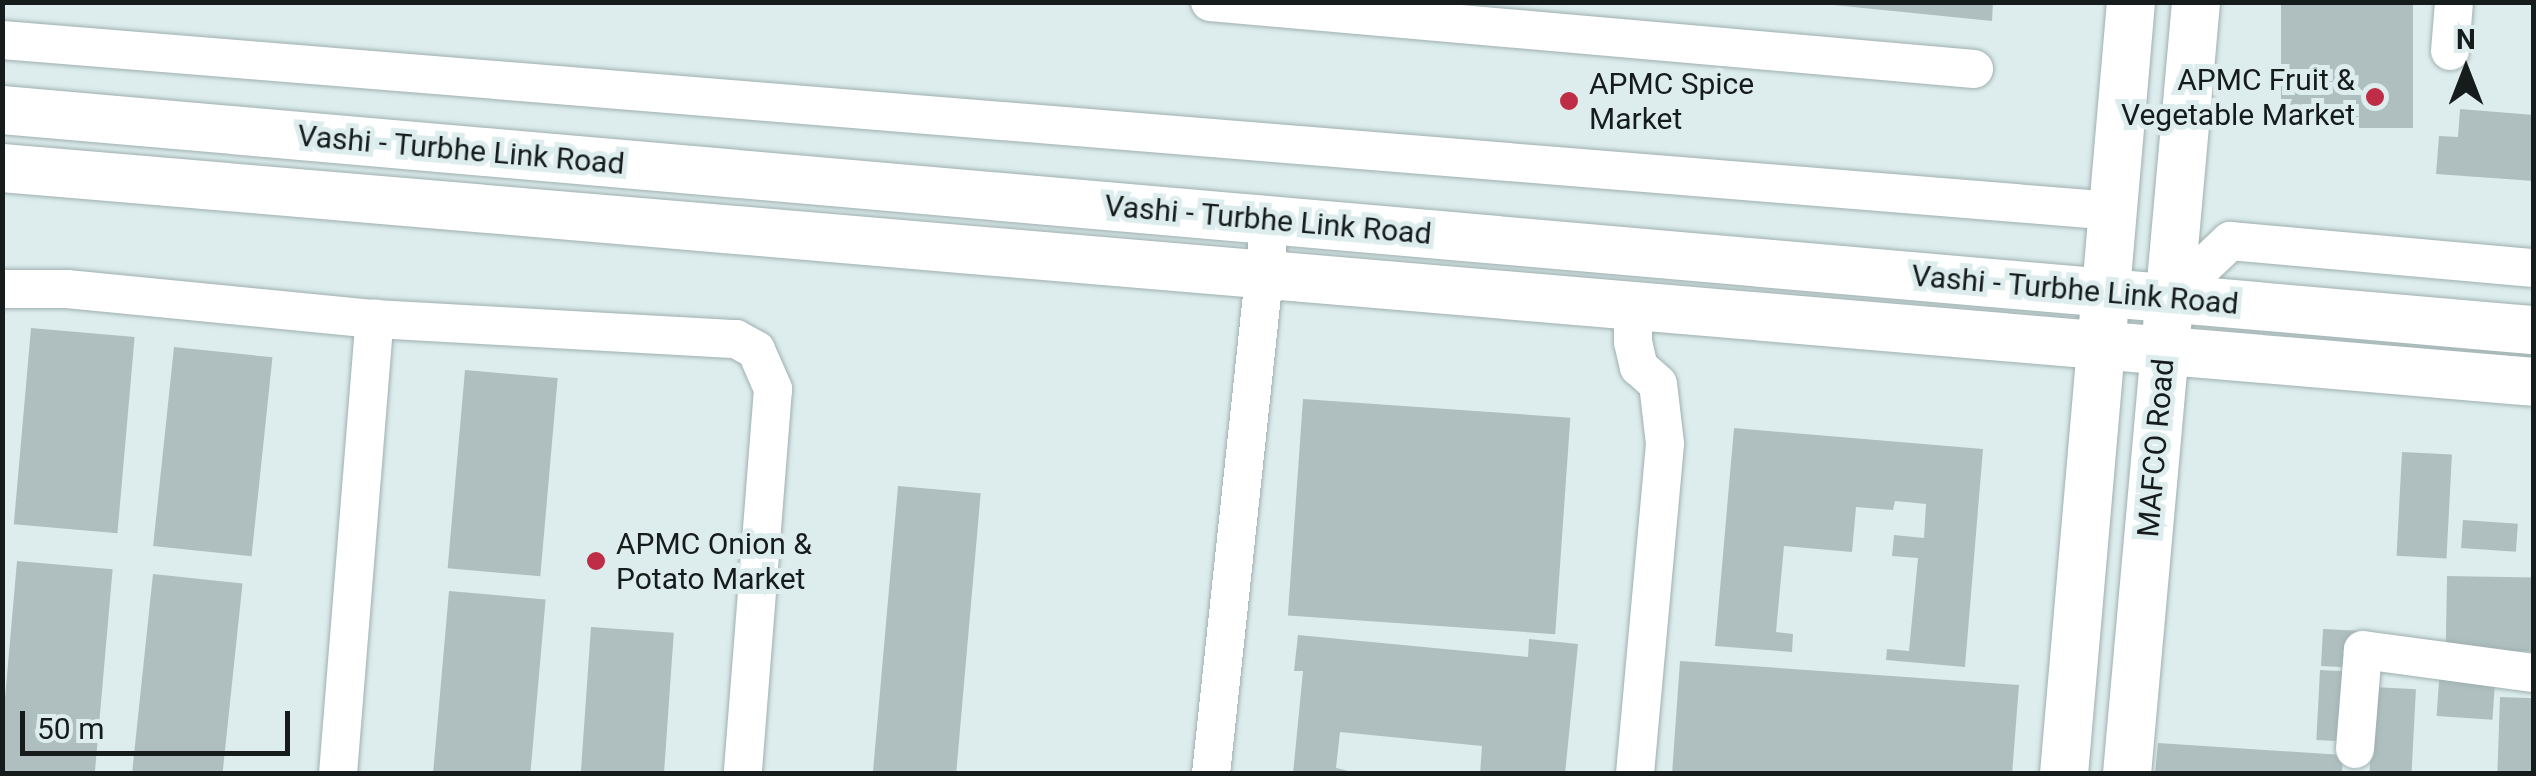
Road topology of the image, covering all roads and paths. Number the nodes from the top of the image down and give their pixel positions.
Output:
1 (1210, 2) edge
2 (2131, 2) edge
3 (2196, 2) edge
4 (2454, 2) edge
5 (2, 40) edge
6 (2450, 51) dead end
7 (1974, 69) dead end
8 (2, 110) edge
9 (2, 168) edge
10 (2113, 211) junction
11 (1270, 220) junction
12 (2534, 268) edge
13 (1266, 275) junction
14 (2, 288) edge
15 (2106, 293) junction
16 (2170, 298) junction
17 (1632, 306) junction
18 (375, 319) junction
19 (2534, 330) edge
20 (2101, 346) junction
21 (2165, 351) junction
22 (2534, 382) edge
23 (2534, 673) edge
24 (2355, 749) dead end
25 (338, 774) edge
26 (744, 774) edge
27 (1211, 774) edge
28 (1635, 774) edge
29 (2064, 774) edge
30 (2128, 774) edge

1 - 7 street
2 - 10 main road
3 - 16 main road, MAFCO Road
4 - 6 street
5 - 10 street
8 - 11 main road, Vashi - Turbhe Link Road
9 - 13 main road, Vashi - Turbhe Link Road
10 - 15 main road
11 - 13 street
11 - 15 main road, Vashi - Turbhe Link Road
12 - 16 street
13 - 17 main road, Vashi - Turbhe Link Road
13 - 27 street
14 - 18 street
15 - 16 main road, Vashi - Turbhe Link Road
15 - 20 main road
16 - 19 main road, Vashi - Turbhe Link Road
16 - 21 main road, MAFCO Road
17 - 20 main road, Vashi - Turbhe Link Road
17 - 28 street
18 - 25 street
18 - 26 street
20 - 21 main road, Vashi - Turbhe Link Road
20 - 29 main road
21 - 22 main road, Vashi - Turbhe Link Road
21 - 30 main road, MAFCO Road
23 - 24 street

